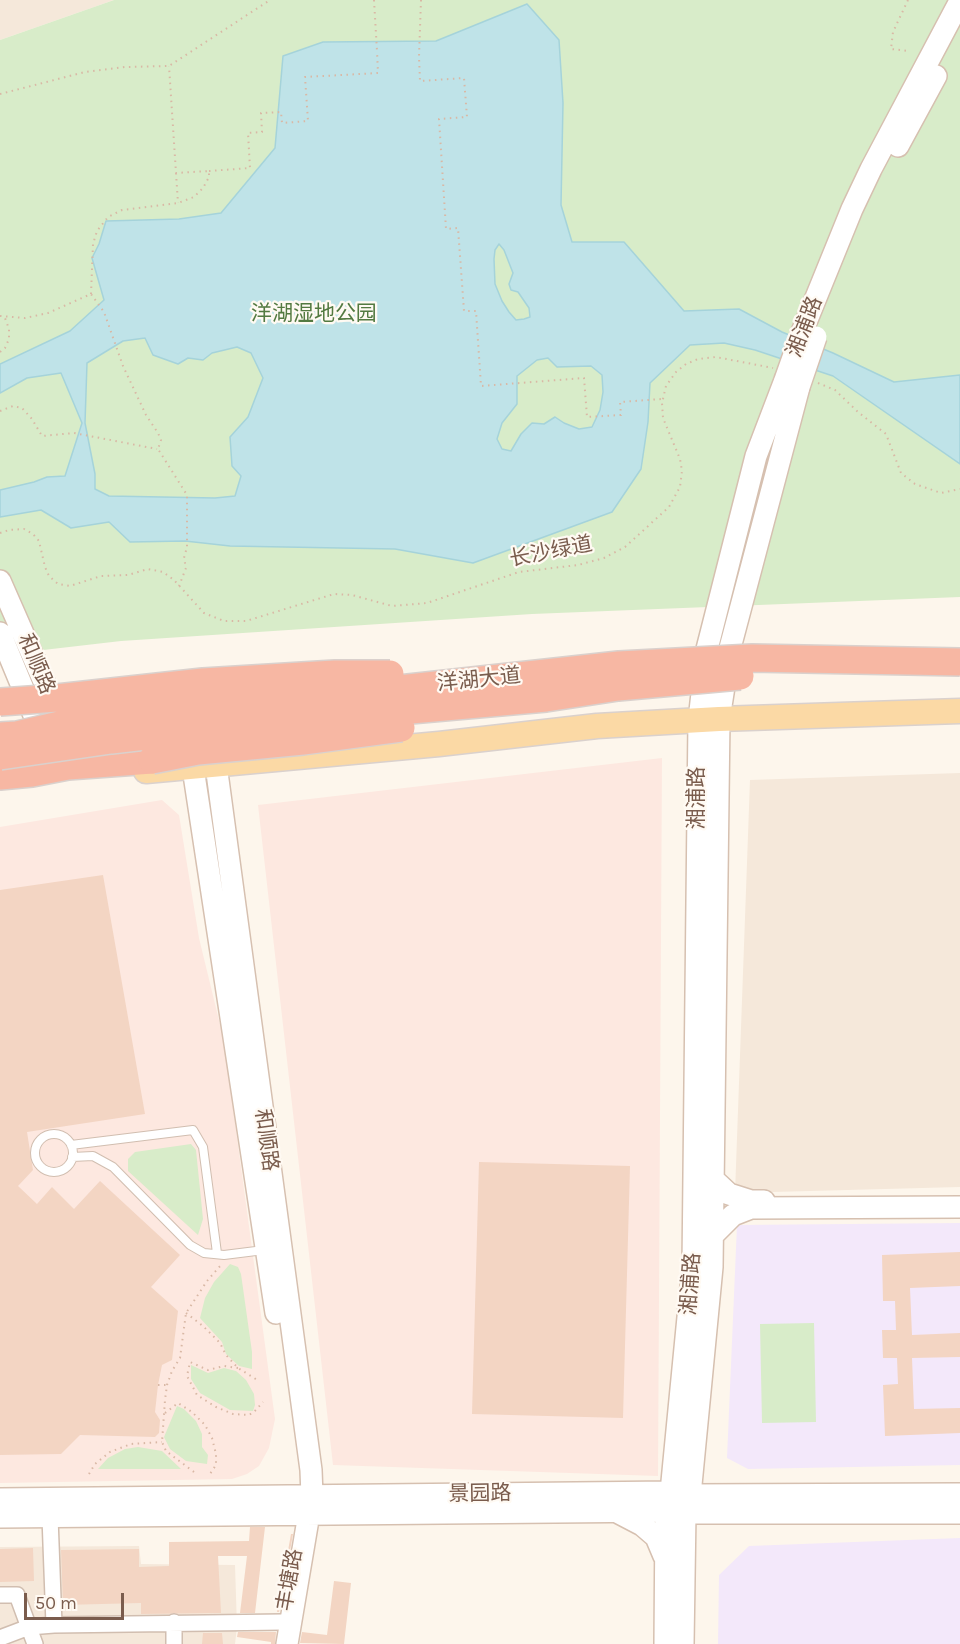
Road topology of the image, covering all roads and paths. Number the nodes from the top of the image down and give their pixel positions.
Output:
1 (270, 0) edge
2 (374, 0) edge
3 (421, 0) edge
4 (908, 0) edge
5 (960, 1) edge
6 (960, 31) edge
7 (909, 51) dead end
8 (169, 66) junction
9 (0, 94) edge
10 (209, 171) junction
11 (177, 173) junction
12 (178, 203) junction
13 (91, 294) junction
14 (0, 316) edge
15 (5, 318) junction
16 (809, 334) junction
17 (0, 352) edge
18 (794, 379) junction
19 (663, 399) junction
20 (0, 411) edge
21 (158, 449) junction
22 (960, 489) edge
23 (0, 533) edge
24 (0, 580) edge
25 (179, 586) junction
26 (0, 633) edge
27 (719, 648) junction
28 (960, 650) edge
29 (960, 662) edge
30 (556, 671) junction
31 (960, 678) edge
32 (546, 698) junction
33 (0, 702) edge
34 (960, 711) edge
35 (47, 718) junction
36 (709, 720) junction
37 (0, 725) edge
38 (0, 736) edge
39 (0, 756) edge
40 (205, 767) junction
41 (0, 776) edge
42 (0, 786) edge
43 (71, 1145) junction
44 (72, 1157) junction
45 (714, 1180) junction
46 (960, 1200) edge
47 (960, 1207) edge
48 (713, 1235) junction
49 (265, 1250) junction
50 (217, 1253) junction
51 (229, 1260) dead end
52 (186, 1313) junction
53 (238, 1368) junction
54 (260, 1381) dead end
55 (158, 1385) dead end
56 (167, 1385) junction
57 (263, 1402) dead end
58 (163, 1415) junction
59 (162, 1442) junction
60 (675, 1452) junction
61 (194, 1472) dead end
62 (89, 1474) dead end
63 (210, 1474) dead end
64 (630, 1492) junction
65 (960, 1494) edge
66 (0, 1499) edge
67 (678, 1503) junction
68 (306, 1505) junction
69 (616, 1512) junction
70 (960, 1513) edge
71 (0, 1517) edge
72 (50, 1517) junction
73 (666, 1561) junction
74 (0, 1595) edge
75 (283, 1622) junction
76 (174, 1623) junction
77 (54, 1625) junction
78 (29, 1627) junction
79 (0, 1638) edge
80 (35, 1644) edge
81 (174, 1644) edge
82 (279, 1644) edge
83 (287, 1644) edge
84 (665, 1644) edge
85 (684, 1644) edge

1 - 8 path
2 - 10 path, bridge
3 - 19 path
4 - 7 path
5 - 16 main road, 湘浦路
6 - 16 main road, 湘浦路
8 - 9 path
8 - 11 path
10 - 11 path
10 - 12 path
11 - 12 path
12 - 13 path
13 - 15 path
13 - 21 path
14 - 15 path
15 - 17 path
16 - 18 main road, 湘浦路, bridge
18 - 19 path
18 - 22 path
18 - 27 main road, 湘浦路
19 - 25 path, 长沙绿道
20 - 21 path
21 - 25 path
23 - 25 path, 长沙绿道
24 - 35 main road, 和顺路
26 - 35 main road, 和顺路
27 - 28 main road
27 - 35 main road
27 - 36 main road, 湘浦路
29 - 30 highway, 洋湖大道, bridge
30 - 33 highway, bridge
30 - 38 highway, 洋湖大道, bridge
31 - 32 highway, 洋湖大道, bridge
32 - 39 highway, 洋湖大道, bridge
32 - 41 highway, bridge
34 - 36 main road
35 - 37 main road
36 - 40 main road
36 - 45 main road, 湘浦路
36 - 60 main road, 湘浦路
40 - 42 main road
40 - 49 main road, 和顺路
40 - 68 main road, 和顺路
43 - 44 lane
43 - 44 lane
43 - 50 lane
44 - 50 lane
45 - 46 main road
45 - 48 main road, 湘浦路
47 - 48 main road
48 - 67 main road, 湘浦路
49 - 50 lane
49 - 68 main road, 和顺路
51 - 52 path
52 - 53 path
52 - 56 path
53 - 54 path
53 - 57 path
55 - 56 path
56 - 58 path
58 - 59 path
58 - 63 path
59 - 61 path
59 - 62 path
60 - 64 main road
60 - 67 main road, 湘浦路
64 - 67 main road, 景园路
64 - 68 main road, 景园路
65 - 67 main road, 景园路
66 - 68 main road, 景园路
67 - 69 main road, 景园路
67 - 70 main road, 景园路
67 - 73 main road, 湘浦路
67 - 85 main road, 湘浦路
68 - 69 main road, 景园路
68 - 72 main road, 景园路
68 - 75 main road, 丰塘路
68 - 83 main road
69 - 73 main road
71 - 72 main road, 景园路
72 - 77 street
73 - 84 main road, 湘浦路
74 - 78 street
75 - 76 street
75 - 82 main road, 丰塘路
76 - 77 street
76 - 81 street
77 - 78 street
78 - 79 street
78 - 80 street

